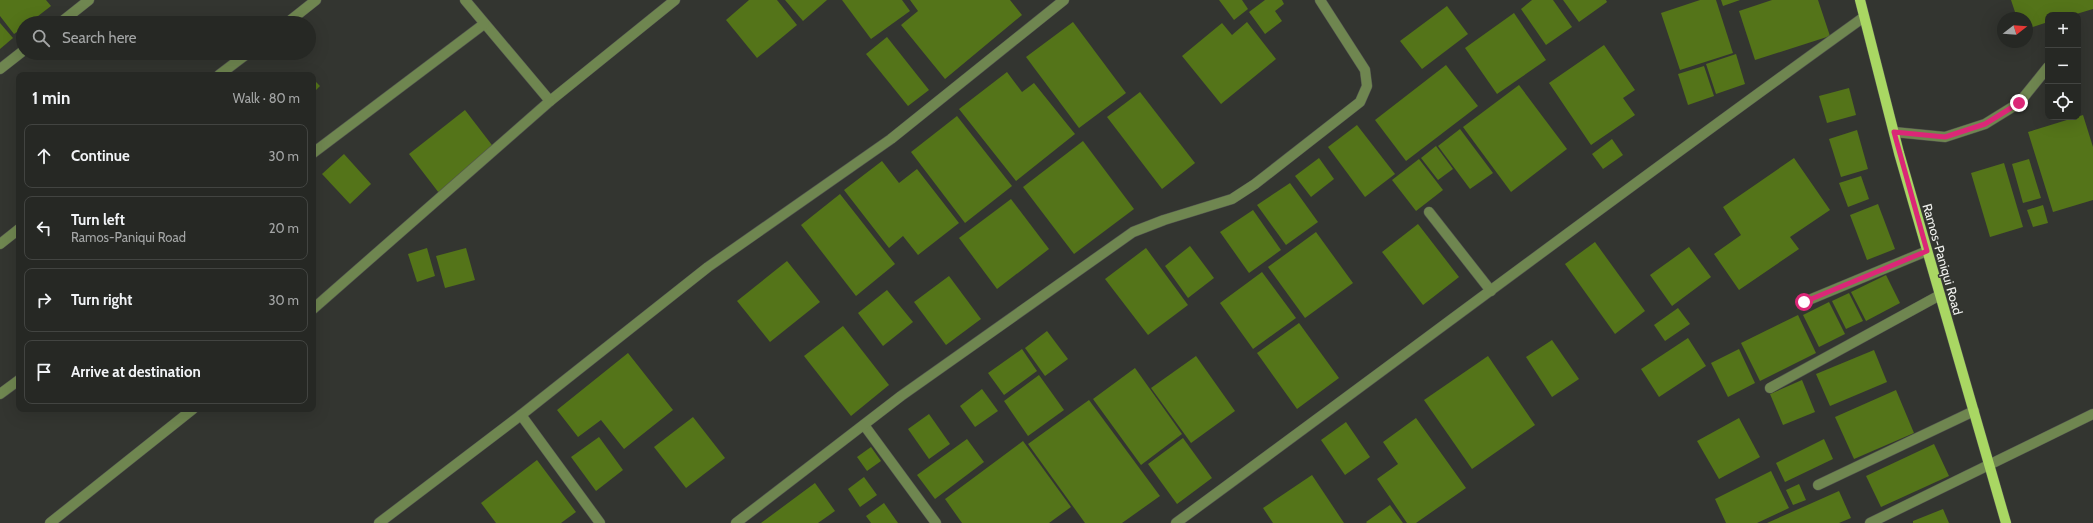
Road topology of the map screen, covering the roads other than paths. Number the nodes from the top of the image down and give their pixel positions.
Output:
1 (89, 0) edge
2 (316, 0) edge
3 (465, 0) edge
4 (675, 0) edge
5 (1064, 0) edge
6 (1320, 0) edge
7 (1860, 0) edge
8 (69, 16) edge
9 (296, 16) edge
10 (1864, 17) junction
11 (484, 24) junction
12 (16, 56) edge
13 (239, 60) edge
14 (0, 69) edge
15 (2045, 71) edge
16 (223, 72) edge
17 (550, 102) junction
18 (1894, 132) junction
19 (316, 151) edge
20 (1429, 212) dead end
21 (16, 232) edge
22 (0, 244) edge
23 (1927, 251) junction
24 (1491, 291) junction
25 (1940, 295) junction
26 (1804, 302) dead end
27 (316, 306) edge
28 (16, 382) edge
29 (1770, 388) dead end
30 (0, 394) edge
31 (1974, 411) junction
32 (189, 412) edge
33 (2093, 414) edge
34 (521, 415) junction
35 (864, 425) junction
36 (1989, 466) junction
37 (1818, 486) dead end
38 (50, 523) edge
39 (379, 523) edge
40 (600, 523) edge
41 (736, 523) edge
42 (936, 523) edge
43 (1176, 523) edge
44 (1870, 523) edge
45 (2006, 523) edge

1 - 8 street
2 - 9 street
3 - 11 street
4 - 17 street
5 - 34 street
6 - 35 street
7 - 10 main road, Ramos-Paniqui Road
10 - 18 main road, Ramos-Paniqui Road
10 - 24 street
11 - 17 street
11 - 19 street
12 - 14 street
13 - 16 street
15 - 18 street
17 - 27 street
18 - 23 main road, Ramos-Paniqui Road
20 - 24 street
21 - 22 street
23 - 25 main road, Ramos-Paniqui Road
23 - 26 street
24 - 43 street
25 - 29 street
25 - 31 main road, Ramos-Paniqui Road
28 - 30 street
31 - 36 main road, Ramos-Paniqui Road
31 - 37 street
32 - 38 street
33 - 36 street
34 - 39 street
34 - 40 street
35 - 41 street
35 - 42 street
36 - 44 street
36 - 45 main road, Ramos-Paniqui Road

